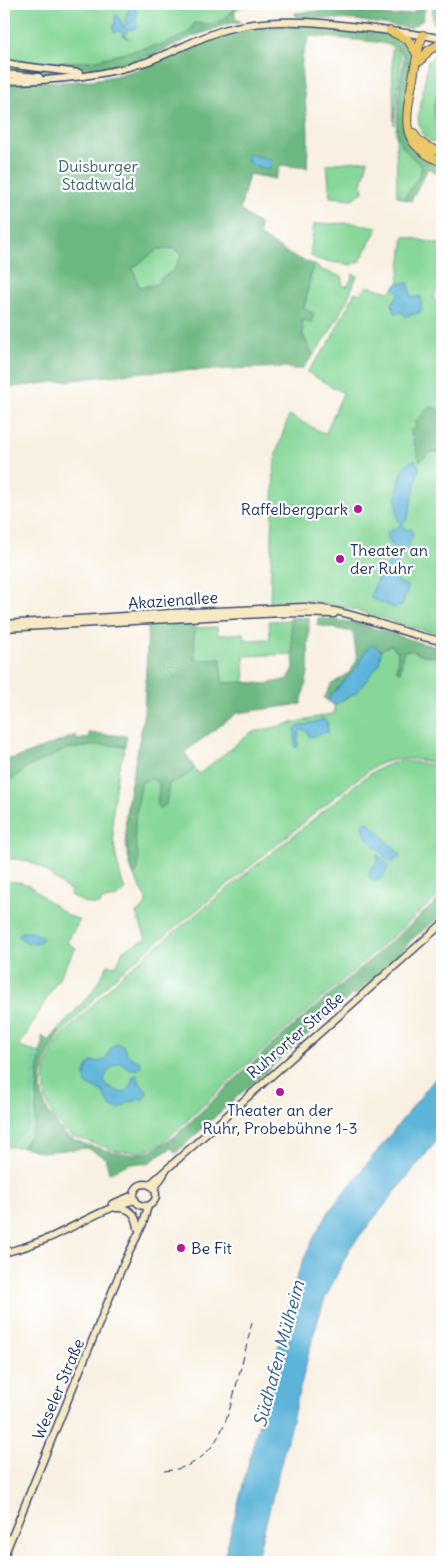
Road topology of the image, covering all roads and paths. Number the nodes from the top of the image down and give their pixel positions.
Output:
1 (390, 31) junction
2 (423, 35) junction
3 (442, 41) edge
4 (419, 58) junction
5 (4, 62) edge
6 (4, 74) edge
7 (90, 75) junction
8 (67, 78) junction
9 (4, 81) edge
10 (442, 151) edge
11 (442, 162) edge
12 (343, 614) junction
13 (4, 624) edge
14 (4, 628) edge
15 (442, 642) edge
16 (442, 924) edge
17 (152, 1187) junction
18 (134, 1197) junction
19 (145, 1206) junction
20 (111, 1208) junction
21 (98, 1214) junction
22 (139, 1228) junction
23 (4, 1253) edge
24 (4, 1556) edge

1 - 2 main road
1 - 4 highway
1 - 7 main road
2 - 3 main road
2 - 4 highway
3 - 4 highway
4 - 10 highway
4 - 11 highway
5 - 7 main road
6 - 8 main road
7 - 8 main road
8 - 9 main road
12 - 13 main road, Akazienallee
12 - 14 main road, Akazienallee
12 - 15 main road, Akazienallee
16 - 17 main road, Ruhrorter Straße
17 - 18 main road, Ruhrorter Straße
17 - 19 main road, Ruhrorter Straße
18 - 19 main road
18 - 20 main road, Ruhrorter Straße
18 - 21 main road, Ruhrorter Straße
19 - 22 main road, Weseler Straße
20 - 21 main road, Ruhrorter Straße
20 - 22 main road
21 - 23 main road, Ruhrorter Straße
22 - 24 main road, Weseler Straße

